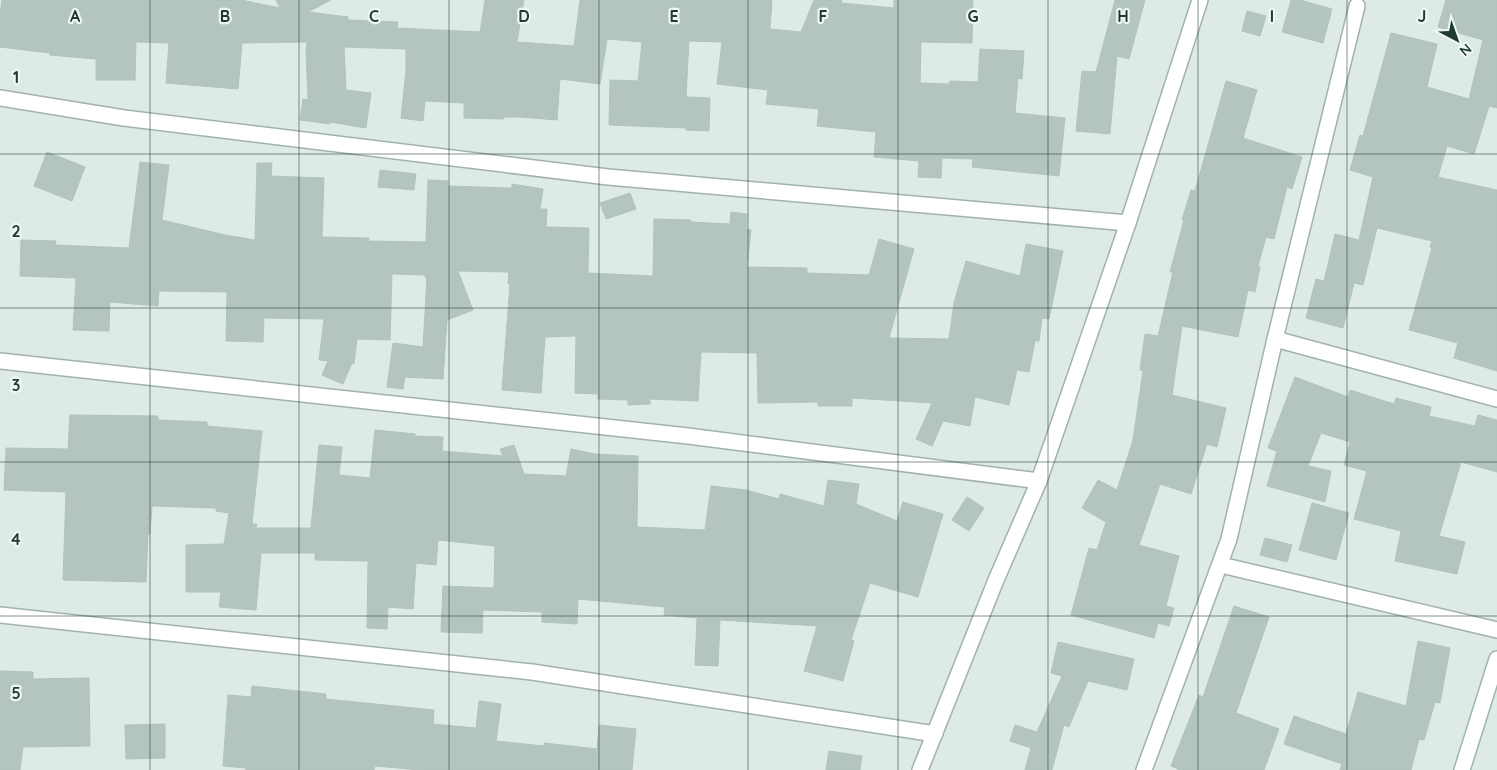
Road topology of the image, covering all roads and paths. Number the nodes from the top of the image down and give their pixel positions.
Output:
1 (1200, 0) edge
2 (1357, 6) dead end
3 (0, 98) edge
4 (1128, 224) junction
5 (1275, 339) junction
6 (0, 361) edge
7 (1497, 399) edge
8 (1039, 481) junction
9 (1221, 565) junction
10 (0, 614) edge
11 (1497, 630) edge
12 (1496, 668) edge
13 (935, 734) junction
14 (920, 770) edge
15 (1144, 770) edge
16 (1462, 770) edge

1 - 4 street
2 - 5 street
3 - 4 street
4 - 8 street
5 - 7 street
5 - 9 street
6 - 8 street
8 - 13 street
9 - 11 street
9 - 15 street
10 - 13 street
12 - 16 street
13 - 14 street

